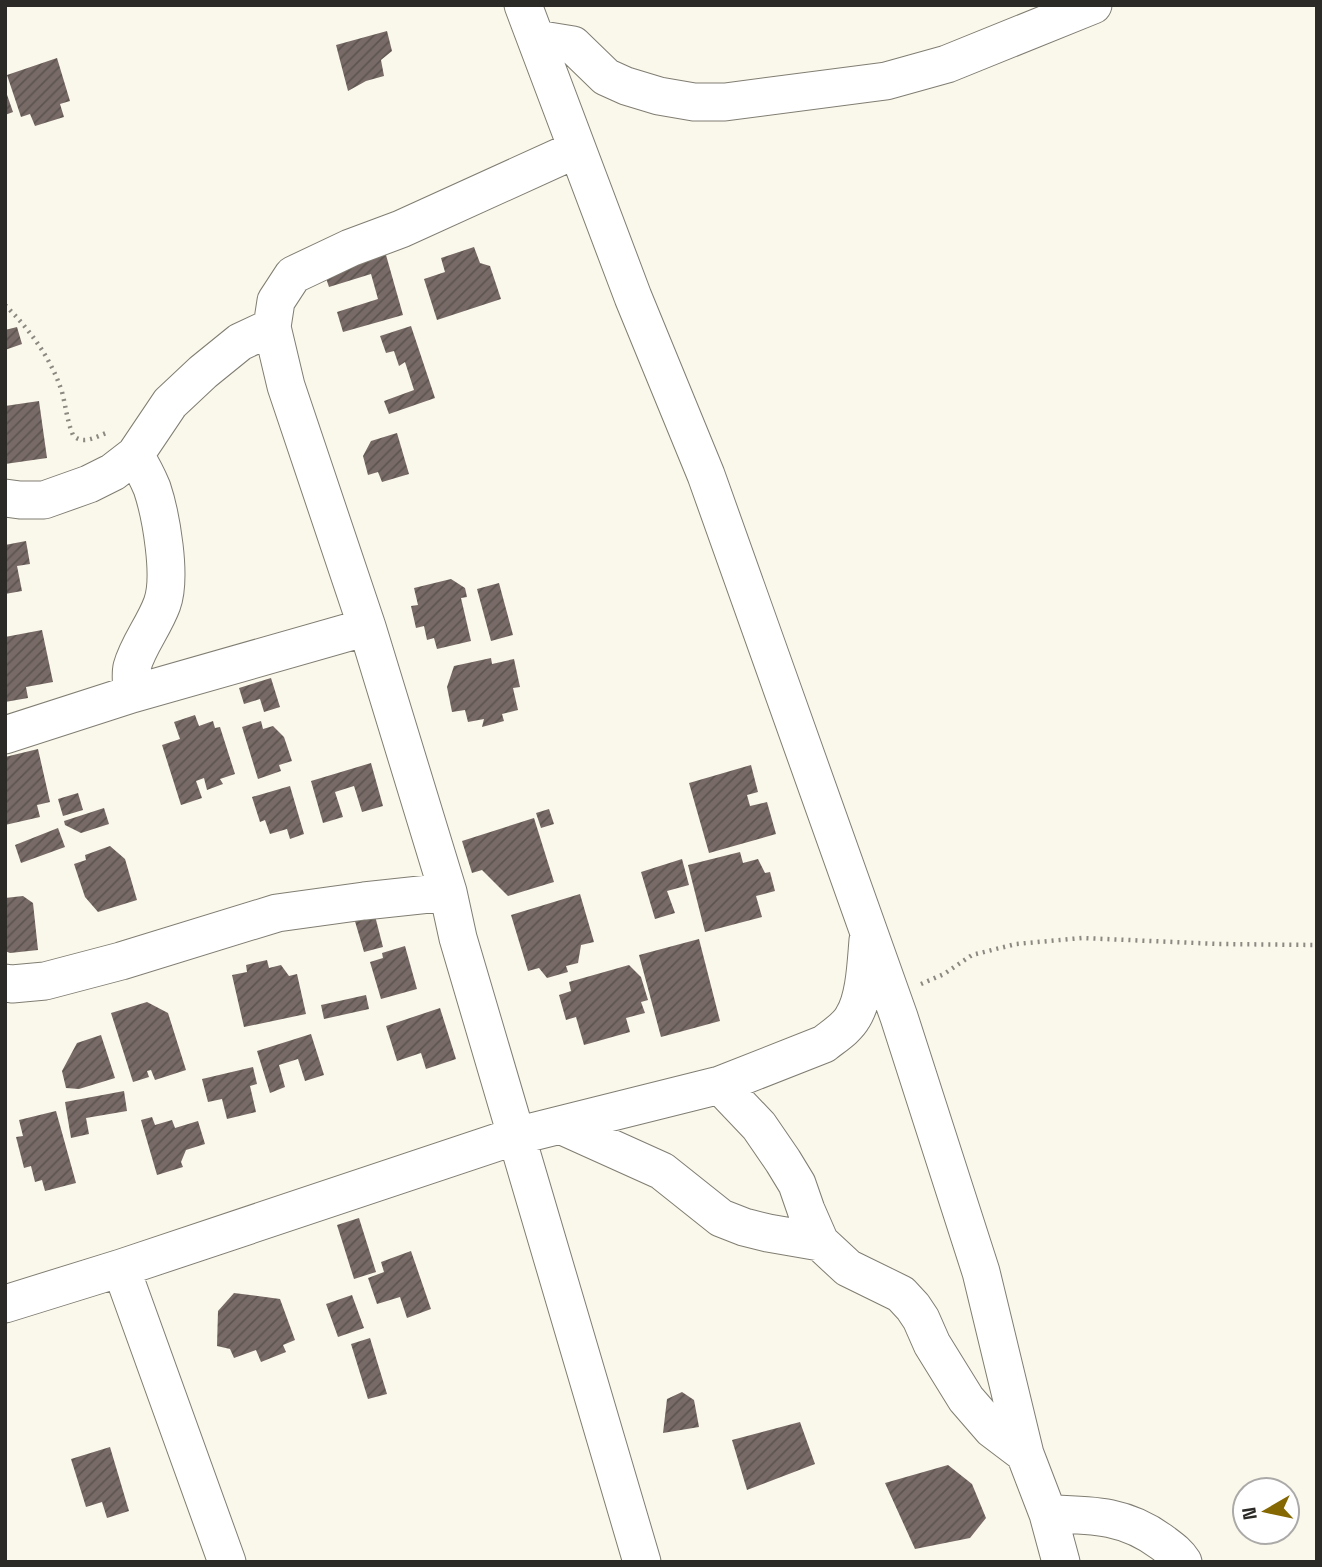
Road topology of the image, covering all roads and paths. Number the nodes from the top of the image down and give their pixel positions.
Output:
1 (523, 5) edge
2 (1093, 5) edge
3 (536, 39) junction
4 (577, 149) junction
5 (5, 305) edge
6 (272, 327) junction
7 (127, 441) junction
8 (5, 498) edge
9 (367, 627) junction
10 (132, 694) junction
11 (5, 735) edge
12 (448, 892) junction
13 (869, 933) junction
14 (1317, 944) edge
15 (5, 984) edge
16 (892, 998) junction
17 (720, 1085) junction
18 (560, 1125) junction
19 (516, 1136) junction
20 (820, 1242) junction
21 (121, 1268) junction
22 (5, 1304) edge
23 (1026, 1454) junction
24 (1048, 1514) junction
25 (227, 1562) edge
26 (642, 1562) edge
27 (1061, 1562) edge
28 (1183, 1562) edge

1 - 3 street
2 - 3 street
3 - 4 street
4 - 6 street
4 - 13 street
5 - 7 path
6 - 7 street
6 - 9 street
7 - 8 street
7 - 10 street
9 - 10 street
9 - 12 street
10 - 11 street
12 - 15 street
12 - 19 street
13 - 16 street
13 - 17 street
14 - 16 path
16 - 23 street
17 - 18 street
17 - 20 street
18 - 19 street
18 - 20 street
19 - 21 street
19 - 26 street
20 - 23 street
21 - 22 street
21 - 25 street
23 - 24 street
24 - 27 street
24 - 28 street

